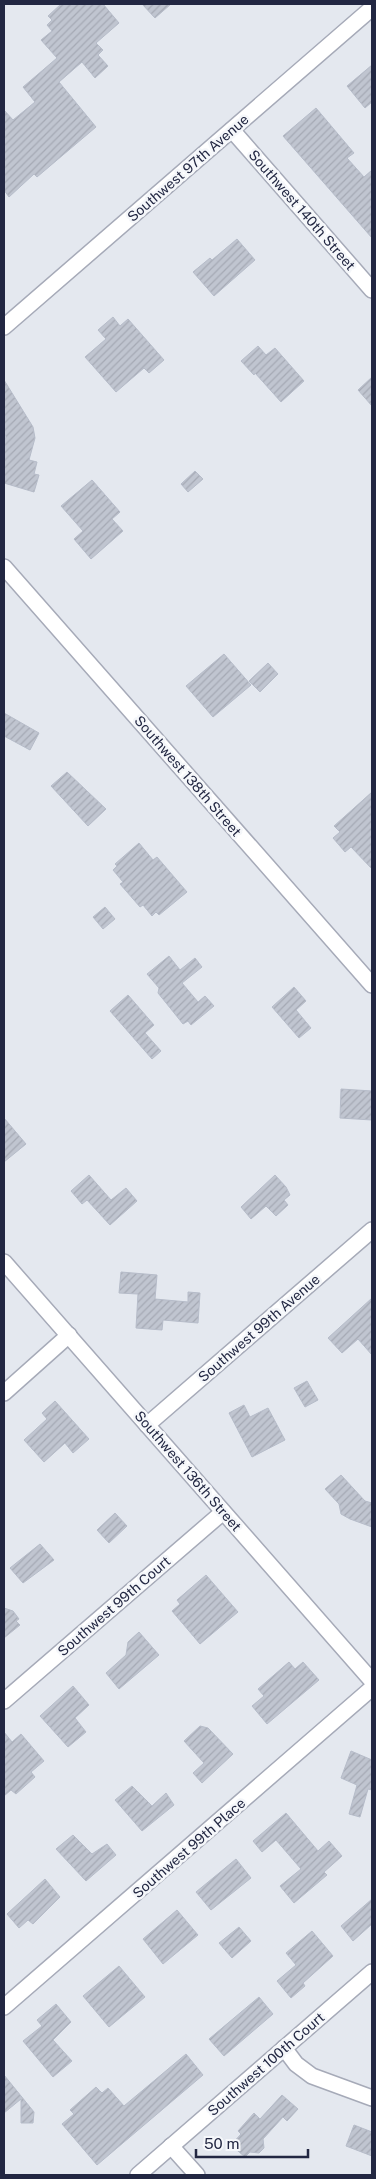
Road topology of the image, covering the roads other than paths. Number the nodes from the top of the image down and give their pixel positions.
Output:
1 (372, 8) edge
2 (232, 130) junction
3 (372, 290) edge
4 (4, 327) edge
5 (4, 567) edge
6 (372, 985) edge
7 (372, 1230) edge
8 (4, 1262) edge
9 (69, 1335) junction
10 (4, 1392) edge
11 (147, 1425) junction
12 (223, 1512) junction
13 (372, 1681) edge
14 (372, 1688) edge
15 (4, 1701) edge
16 (372, 1972) edge
17 (4, 2007) edge
18 (284, 2048) junction
19 (372, 2098) edge
20 (172, 2146) junction
21 (138, 2175) edge
22 (198, 2175) edge

1 - 2 street, Southwest 97th Avenue
2 - 3 street, Southwest 140th Street
2 - 4 street, Southwest 97th Avenue
5 - 6 street, Southwest 138th Street
7 - 11 street, Southwest 99th Avenue
8 - 9 street, Southwest 136th Street
9 - 10 street
9 - 11 street, Southwest 136th Street
11 - 12 street, Southwest 136th Street
12 - 13 street, Southwest 136th Street
12 - 15 street, Southwest 99th Court
14 - 17 street, Southwest 99th Place
16 - 18 street, Southwest 100th Court
18 - 19 street
18 - 20 street, Southwest 100th Court
20 - 21 street, Southwest 100th Court
20 - 22 street

